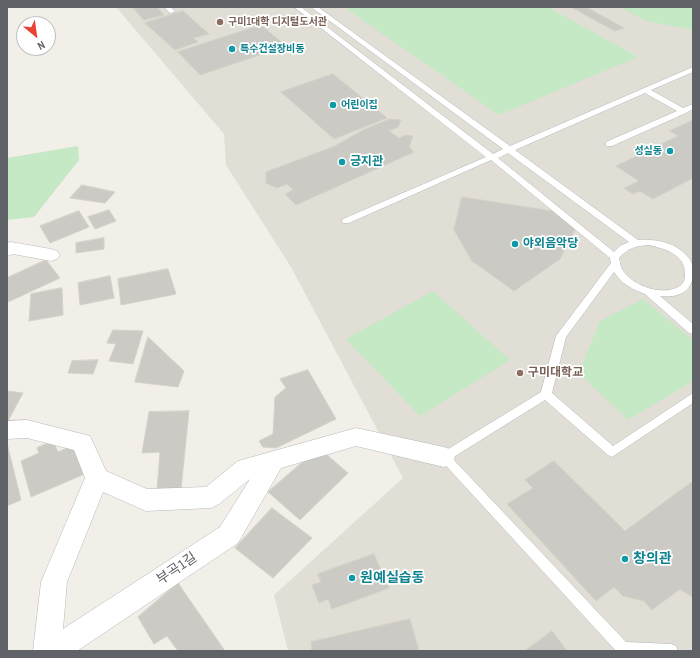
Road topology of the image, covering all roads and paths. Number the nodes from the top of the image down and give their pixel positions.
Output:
1 (297, 7) edge
2 (314, 7) edge
3 (693, 69) edge
4 (646, 90) junction
5 (693, 106) edge
6 (683, 111) junction
7 (609, 144) dead end
8 (510, 150) junction
9 (493, 158) junction
10 (346, 221) dead end
11 (635, 242) junction
12 (7, 250) edge
13 (51, 255) dead end
14 (614, 261) junction
15 (691, 265) edge
16 (649, 292) junction
17 (693, 330) edge
18 (546, 394) junction
19 (693, 397) edge
20 (7, 430) edge
21 (444, 457) junction
22 (273, 461) junction
23 (97, 478) junction
24 (48, 651) edge
25 (53, 651) edge
26 (671, 651) edge

1 - 9 lane
2 - 8 lane
3 - 4 lane
4 - 6 lane
4 - 8 lane
5 - 6 lane
6 - 7 lane
8 - 9 lane
8 - 11 lane
9 - 10 lane
9 - 14 lane
11 - 14 lane
11 - 15 lane
12 - 13 street
14 - 16 lane
14 - 18 lane
15 - 16 lane
16 - 17 lane
18 - 19 lane
18 - 21 lane
20 - 23 street
21 - 22 street
21 - 26 lane
22 - 23 street
22 - 25 street, 부곡1길
23 - 24 street

